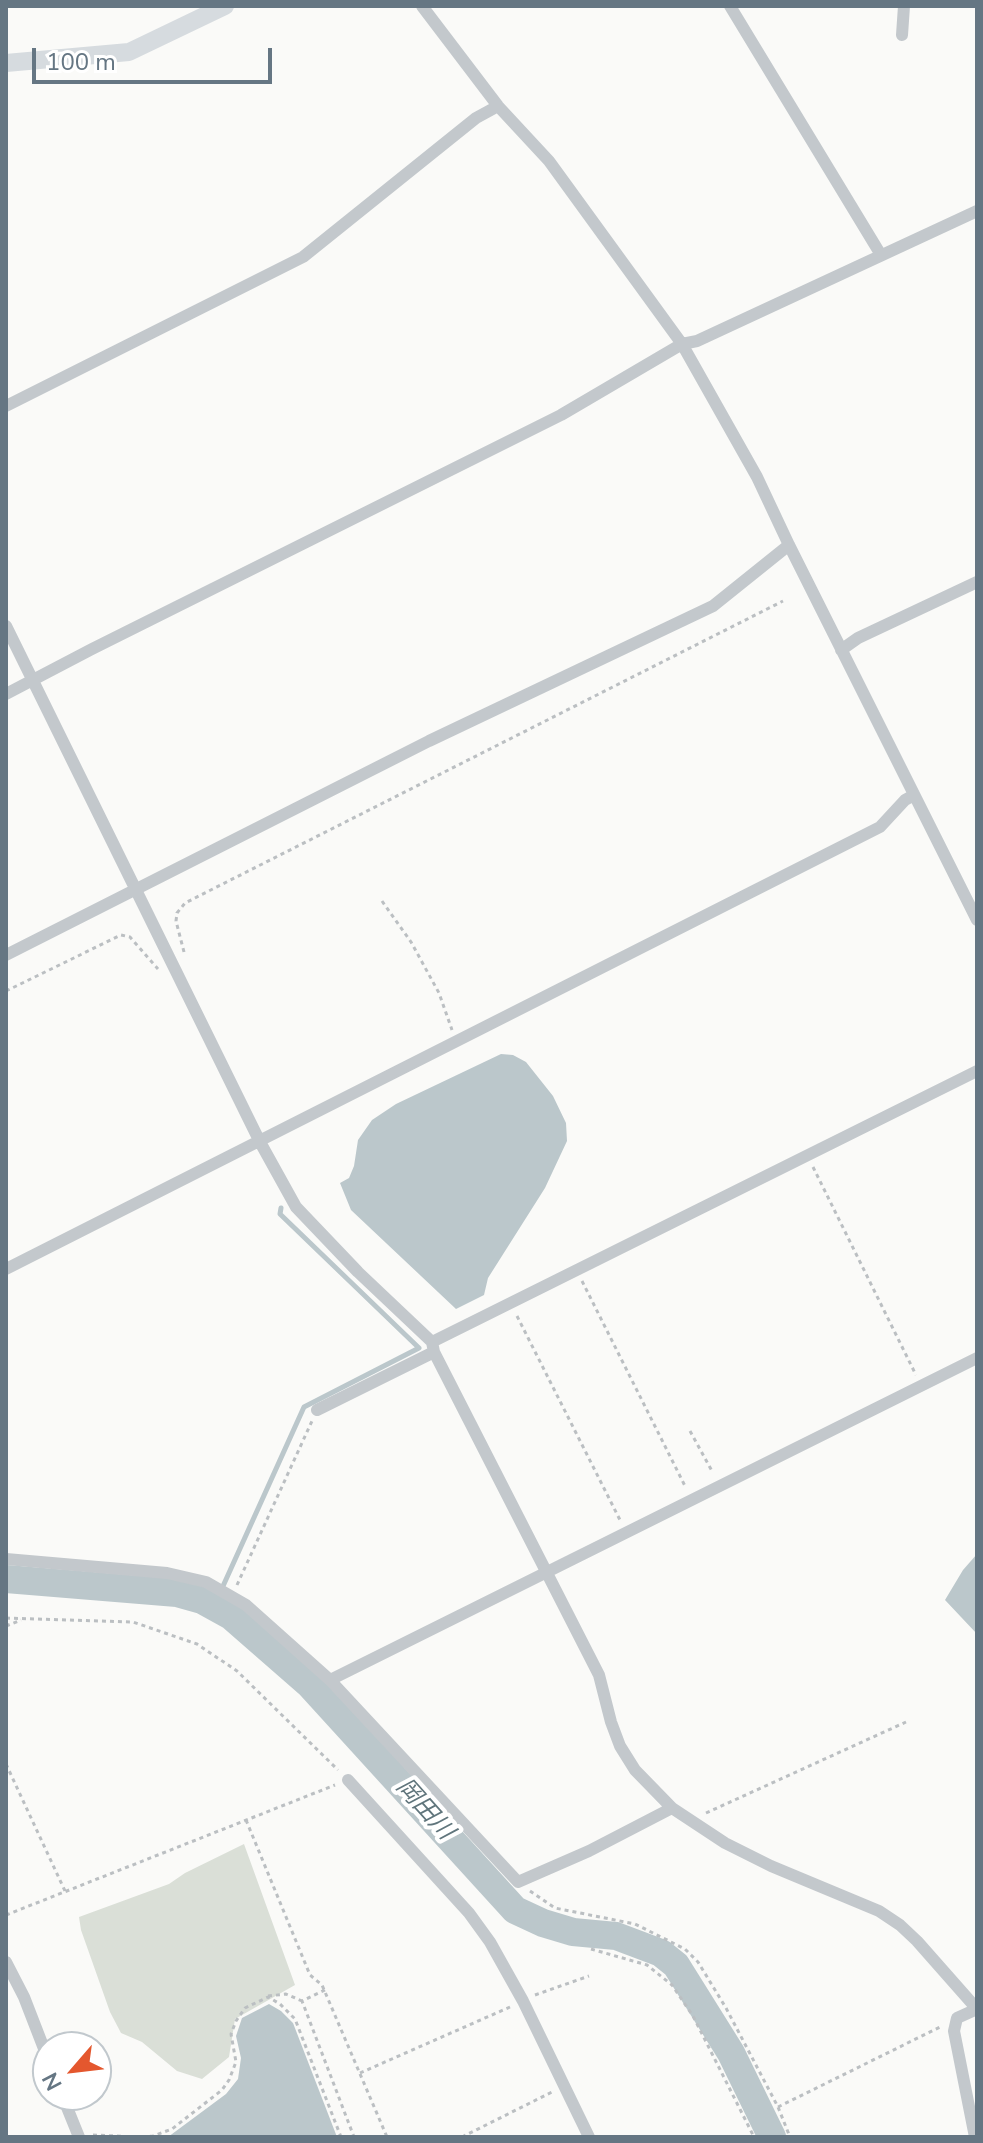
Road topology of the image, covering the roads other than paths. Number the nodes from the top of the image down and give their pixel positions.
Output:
1 (225, 6) edge
2 (422, 6) edge
3 (730, 6) edge
4 (904, 6) edge
5 (902, 35) dead end
6 (6, 63) edge
7 (498, 106) junction
8 (977, 211) edge
9 (881, 255) junction
10 (682, 344) junction
11 (6, 406) edge
12 (789, 545) junction
13 (977, 582) edge
14 (6, 626) edge
15 (841, 650) junction
16 (33, 681) junction
17 (6, 694) edge
18 (914, 795) junction
19 (136, 891) junction
20 (977, 920) edge
21 (6, 955) edge
22 (977, 1071) edge
23 (260, 1142) junction
24 (6, 1269) edge
25 (433, 1347) junction
26 (977, 1358) edge
27 (317, 1410) road end
28 (6, 1559) edge
29 (545, 1572) junction
30 (330, 1680) junction
31 (348, 1780) road end
32 (672, 1808) junction
33 (6, 1962) edge
34 (37, 2031) edge
35 (68, 2111) edge
36 (79, 2137) edge
37 (589, 2137) edge
38 (975, 2137) edge

1 - 6 street
2 - 7 street
3 - 9 street
4 - 5 street
7 - 10 street
7 - 11 street
8 - 9 street
9 - 10 street
10 - 12 street
10 - 16 street
12 - 15 street
12 - 19 street
13 - 15 street
14 - 16 street
15 - 18 street
16 - 17 street
16 - 19 street
18 - 20 street
18 - 23 street
19 - 21 street
19 - 23 street
22 - 25 street
23 - 24 street
23 - 25 street
25 - 27 street
25 - 29 street
26 - 29 street
28 - 30 street
29 - 30 street
29 - 32 street
30 - 32 street
31 - 37 street
32 - 38 street
33 - 34 street
35 - 36 street

